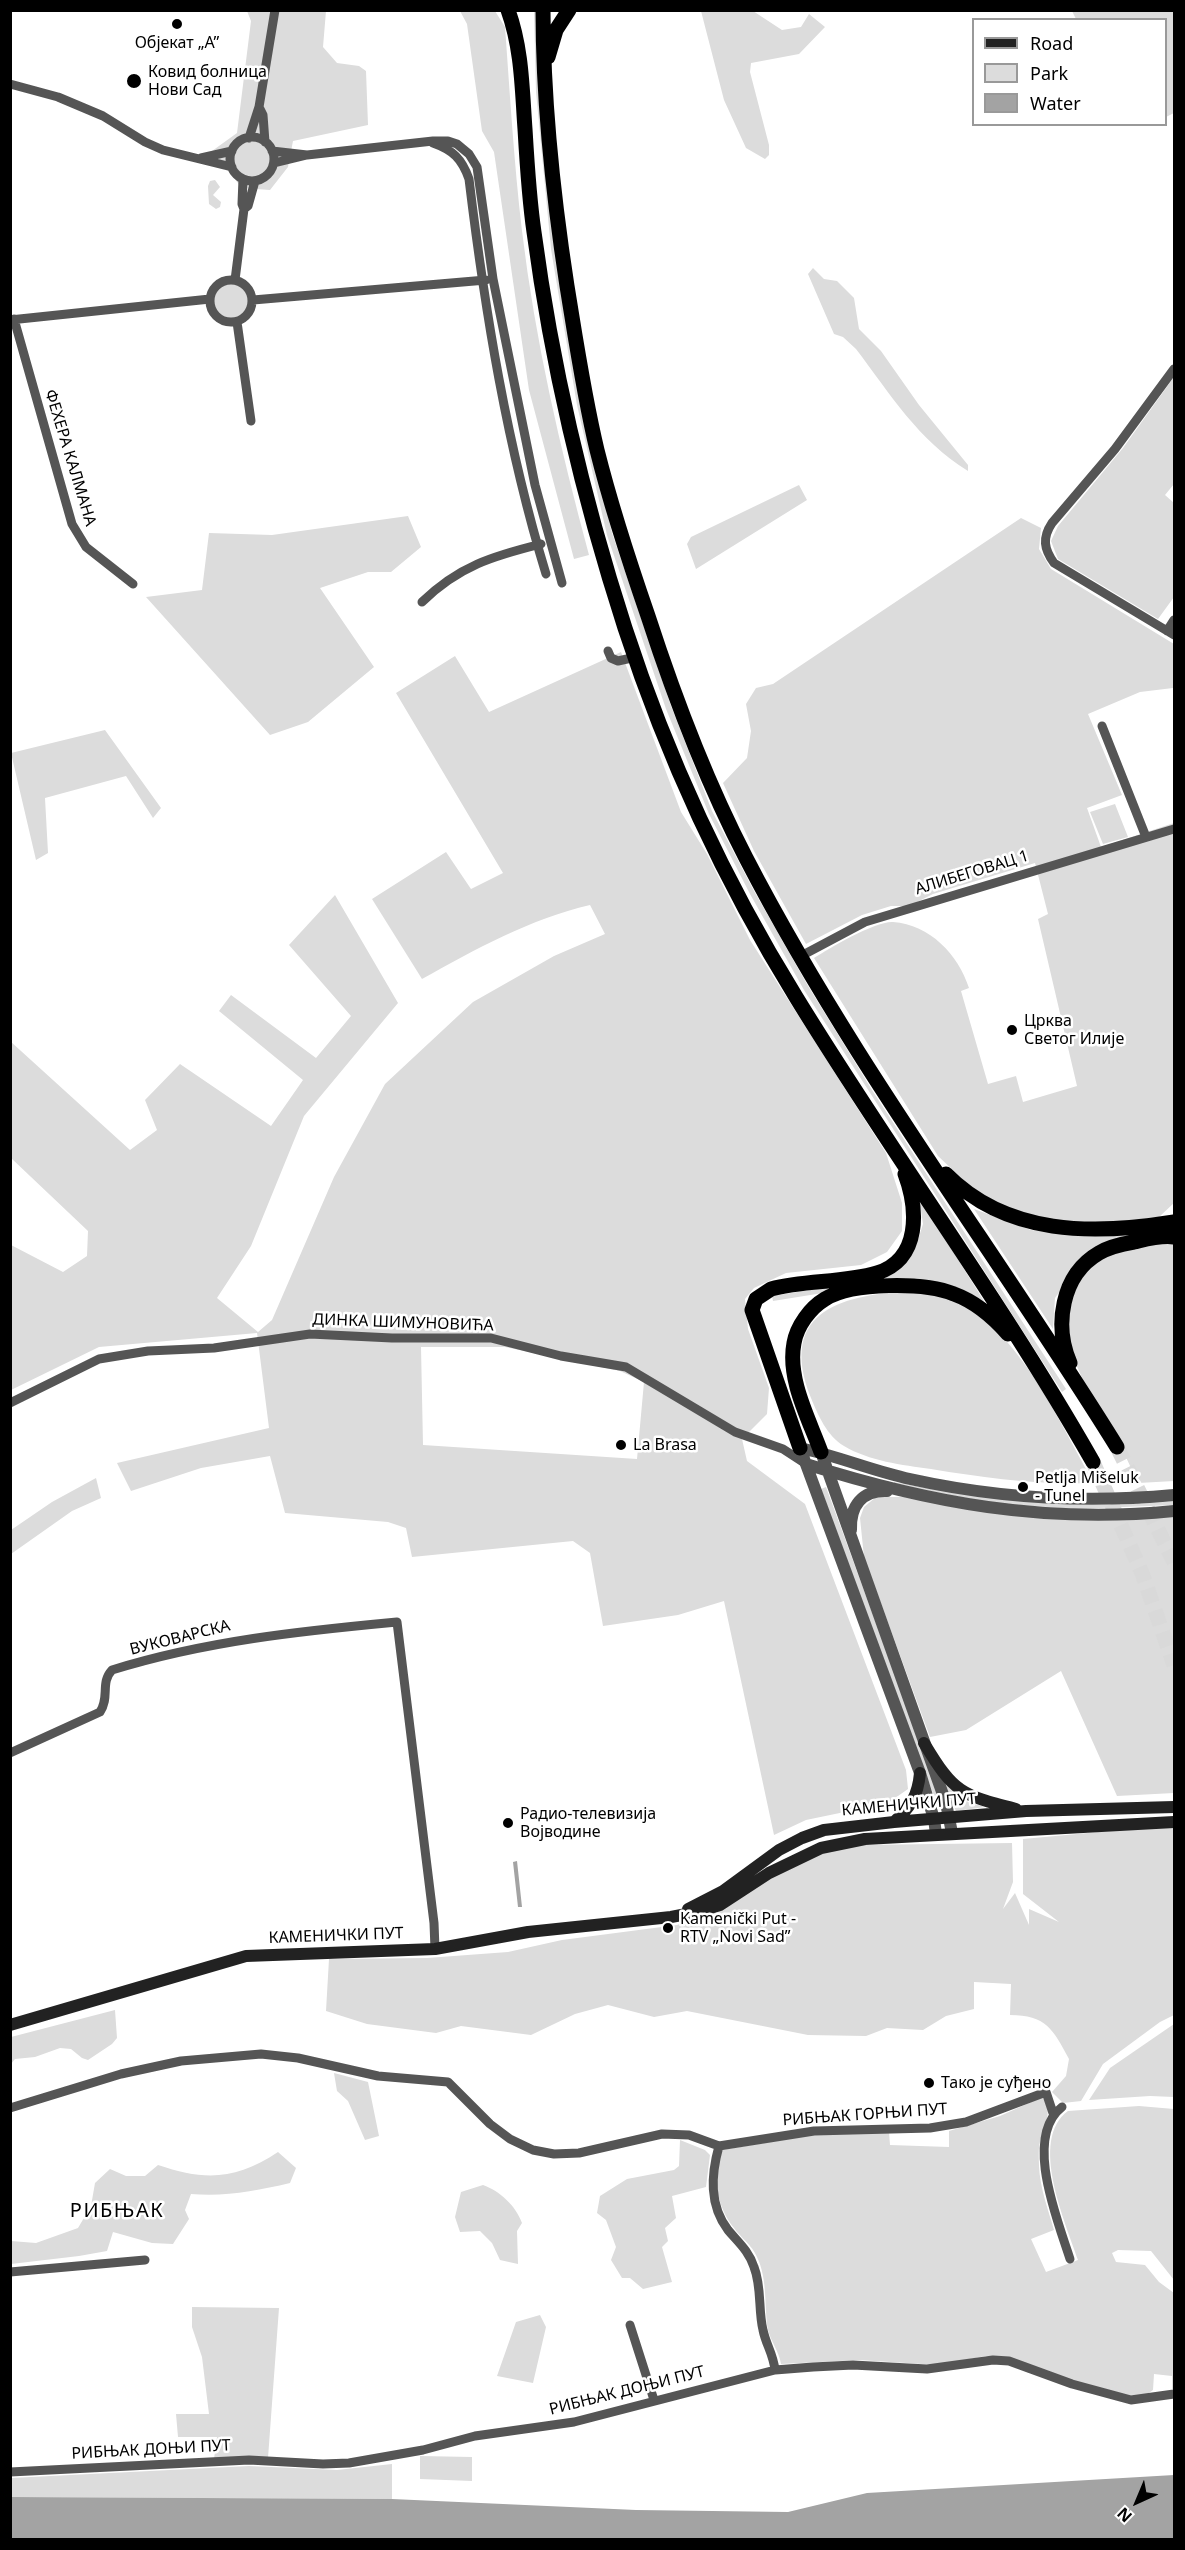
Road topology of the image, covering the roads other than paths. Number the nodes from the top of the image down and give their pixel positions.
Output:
1 (275, 10) edge
2 (508, 10) edge
3 (543, 10) edge
4 (569, 10) edge
5 (544, 77) junction
6 (10, 84) edge
7 (259, 108) junction
8 (249, 138) junction
9 (428, 141) junction
10 (265, 142) junction
11 (232, 151) junction
12 (272, 151) junction
13 (307, 155) junction
14 (201, 158) junction
15 (274, 163) junction
16 (232, 167) junction
17 (243, 179) junction
18 (255, 181) junction
19 (244, 209) junction
20 (494, 279) junction
21 (235, 280) junction
22 (481, 280) junction
23 (210, 299) junction
24 (253, 300) junction
25 (12, 319) edge
26 (237, 322) junction
27 (1174, 369) edge
28 (251, 421) dead end
29 (550, 542) junction
30 (537, 545) junction
31 (546, 574) dead end
32 (562, 583) dead end
33 (133, 584) dead end
34 (422, 602) dead end
35 (1174, 620) edge
36 (1171, 633) edge
37 (608, 651) dead end
38 (636, 657) junction
39 (1102, 726) dead end
40 (1174, 829) edge
41 (1146, 837) junction
42 (801, 957) junction
43 (885, 1134) junction
44 (917, 1143) junction
45 (1174, 1222) edge
46 (1174, 1238) edge
47 (1032, 1361) junction
48 (1083, 1391) junction
49 (10, 1403) edge
50 (1117, 1447) tunnel mouth
51 (800, 1448) junction
52 (783, 1449) junction
53 (821, 1452) junction
54 (1093, 1462) tunnel mouth
55 (806, 1464) junction
56 (828, 1471) junction
57 (906, 1492) junction
58 (1174, 1495) edge
59 (1174, 1510) edge
60 (851, 1541) junction
61 (924, 1743) junction
62 (10, 1753) edge
63 (920, 1773) junction
64 (1174, 1807) edge
65 (1026, 1811) junction
66 (951, 1817) junction
67 (934, 1819) junction
68 (894, 1822) junction
69 (1174, 1822) edge
70 (952, 1833) junction
71 (936, 1834) junction
72 (670, 1917) junction
73 (435, 1948) junction
74 (10, 2025) edge
75 (1062, 2107) dead end
76 (10, 2108) edge
77 (1053, 2114) junction
78 (719, 2146) junction
79 (1070, 2259) dead end
80 (145, 2260) dead end
81 (10, 2272) edge
82 (630, 2325) dead end
83 (775, 2370) junction
84 (1174, 2394) edge
85 (654, 2400) junction
86 (10, 2472) edge

1 - 7 street
2 - 38 highway
3 - 5 highway
4 - 5 highway
5 - 42 highway
6 - 14 street
7 - 8 street
7 - 10 street
8 - 10 street
8 - 11 street
9 - 13 street
9 - 20 street
9 - 22 street
10 - 12 street
11 - 14 street
11 - 16 street
12 - 13 street
12 - 15 street
13 - 15 street
14 - 16 street
15 - 18 street
16 - 17 street
17 - 18 street
17 - 19 street
18 - 19 street
19 - 21 street
20 - 22 street
20 - 29 street
21 - 23 street
21 - 24 street
22 - 24 street
22 - 30 street
23 - 25 street
23 - 26 street
24 - 26 street
25 - 33 street, ФЕХЕРА КАЛМАНА
26 - 28 street
27 - 36 street
29 - 30 street
29 - 32 street
30 - 31 street
30 - 34 street
35 - 36 street
37 - 38 street
38 - 43 highway
39 - 41 street
40 - 41 street, АЛИБЕГОВАЦ 1
41 - 42 street, АЛИБЕГОВАЦ 1
42 - 44 highway
43 - 47 highway
43 - 51 highway
44 - 45 highway
44 - 48 highway
46 - 48 highway
47 - 53 highway
47 - 54 highway
48 - 50 highway
49 - 52 street, ДИНКА ШИМУНОВИЋА
51 - 52 street, ДИНКА ШИМУНОВИЋА
51 - 53 street
51 - 55 street
52 - 55 street, ДИНКА ШИМУНОВИЋА
53 - 56 street
53 - 58 street
55 - 56 street
55 - 63 street
56 - 57 street
56 - 60 street
57 - 59 street
57 - 60 street
60 - 61 street
61 - 65 main road
61 - 66 street
62 - 73 street, ВУКОВАРСКА
63 - 67 street
63 - 68 main road
64 - 65 main road, КАМЕНИЧКИ ПУТ
65 - 66 main road, КАМЕНИЧКИ ПУТ
66 - 67 main road, КАМЕНИЧКИ ПУТ
66 - 70 street
67 - 68 main road, КАМЕНИЧКИ ПУТ
67 - 71 street
68 - 72 main road, КАМЕНИЧКИ ПУТ
69 - 70 main road, КАМЕНИЧКИ ПУТ
70 - 71 main road, КАМЕНИЧКИ ПУТ
71 - 72 main road, КАМЕНИЧКИ ПУТ
72 - 73 main road, КАМЕНИЧКИ ПУТ
73 - 74 main road, КАМЕНИЧКИ ПУТ
75 - 77 street
76 - 78 street, РИБЊАК ГОРЊИ ПУТ
77 - 78 street, РИБЊАК ГОРЊИ ПУТ
77 - 79 street
78 - 83 street
80 - 81 street
82 - 85 street
83 - 84 street, РИБЊАК ДОЊИ ПУТ
83 - 85 street, РИБЊАК ДОЊИ ПУТ
85 - 86 street, РИБЊАК ДОЊИ ПУТ

